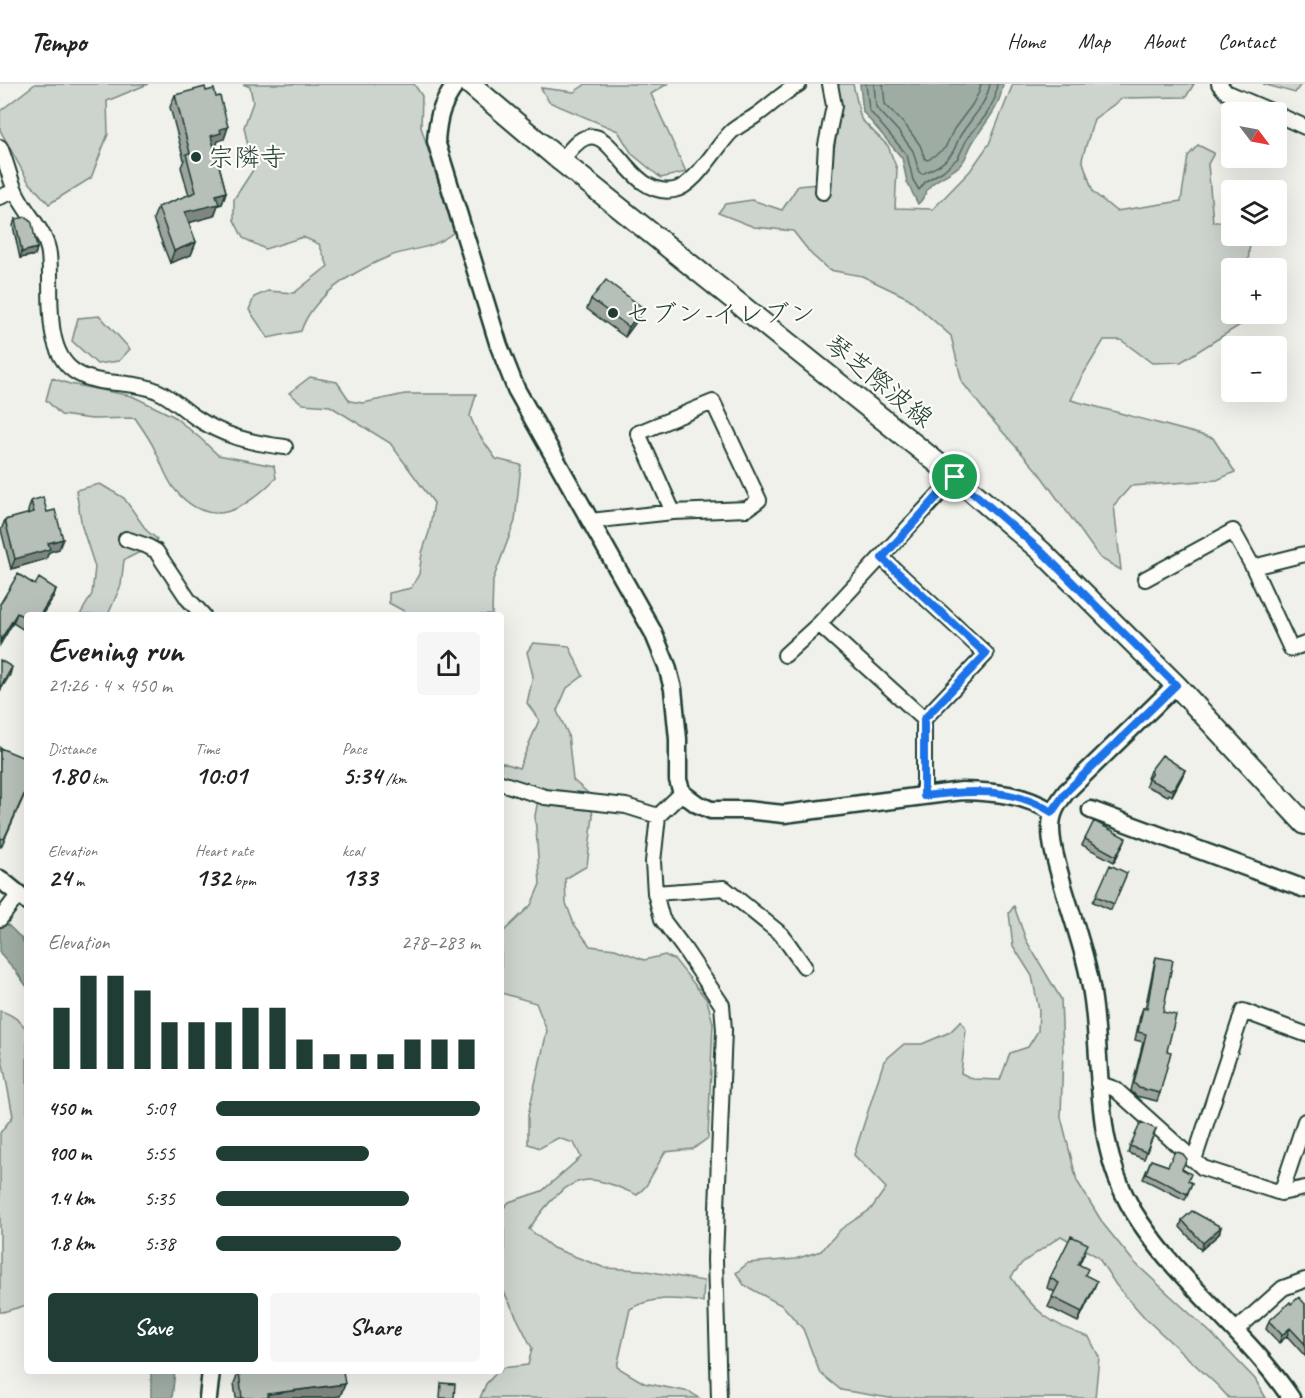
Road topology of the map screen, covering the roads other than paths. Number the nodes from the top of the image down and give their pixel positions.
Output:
1 (456, 84) edge
2 (470, 84) edge
3 (799, 84) edge
4 (830, 84) edge
5 (1219, 84) edge
6 (1249, 102) edge
7 (1287, 119) edge
8 (1305, 128) edge
9 (0, 147) edge
10 (561, 161) junction
11 (15, 191) junction
12 (823, 192) dead end
13 (0, 197) edge
14 (285, 447) dead end
15 (955, 477) junction
16 (674, 512) junction
17 (590, 521) junction
18 (126, 539) dead end
19 (1305, 554) edge
20 (882, 558) junction
21 (1253, 567) junction
22 (1145, 579) dead end
23 (200, 612) edge
24 (819, 624) junction
25 (1305, 644) edge
26 (785, 655) dead end
27 (1176, 685) junction
28 (924, 719) junction
29 (504, 784) edge
30 (682, 793) junction
31 (924, 796) junction
32 (1091, 810) dead end
33 (1052, 812) junction
34 (658, 816) junction
35 (1305, 824) edge
36 (0, 879) edge
37 (1305, 889) edge
38 (655, 893) junction
39 (19, 899) edge
40 (0, 919) edge
41 (804, 966) dead end
42 (1305, 1034) edge
43 (1098, 1083) junction
44 (1305, 1120) edge
45 (1191, 1159) junction
46 (1305, 1188) edge
47 (1281, 1193) junction
48 (1305, 1280) edge
49 (1235, 1331) junction
50 (211, 1374) edge
51 (208, 1398) edge
52 (719, 1398) edge
53 (1291, 1398) edge

1 - 17 street
2 - 10 main road, 琴芝際波線
3 - 10 street
4 - 12 street
5 - 6 street
7 - 8 street
9 - 11 street
10 - 15 main road, 琴芝際波線
11 - 13 street
11 - 14 street
15 - 20 street
15 - 27 main road, 琴芝際波線
16 - 16 street
16 - 17 street
17 - 30 street
18 - 23 street
19 - 21 street
20 - 24 street
20 - 28 street
21 - 22 street
21 - 25 street
24 - 26 street
24 - 28 street
27 - 33 street
27 - 35 main road, 琴芝際波線
28 - 31 street
29 - 34 street
30 - 31 street
30 - 34 street
31 - 33 street
32 - 37 street
33 - 43 street
34 - 38 street
36 - 39 street
38 - 41 street
38 - 52 street
39 - 40 street
42 - 45 street
43 - 45 street
43 - 49 street
44 - 47 street
45 - 47 street
46 - 47 street
48 - 49 street
49 - 53 street
50 - 51 street

